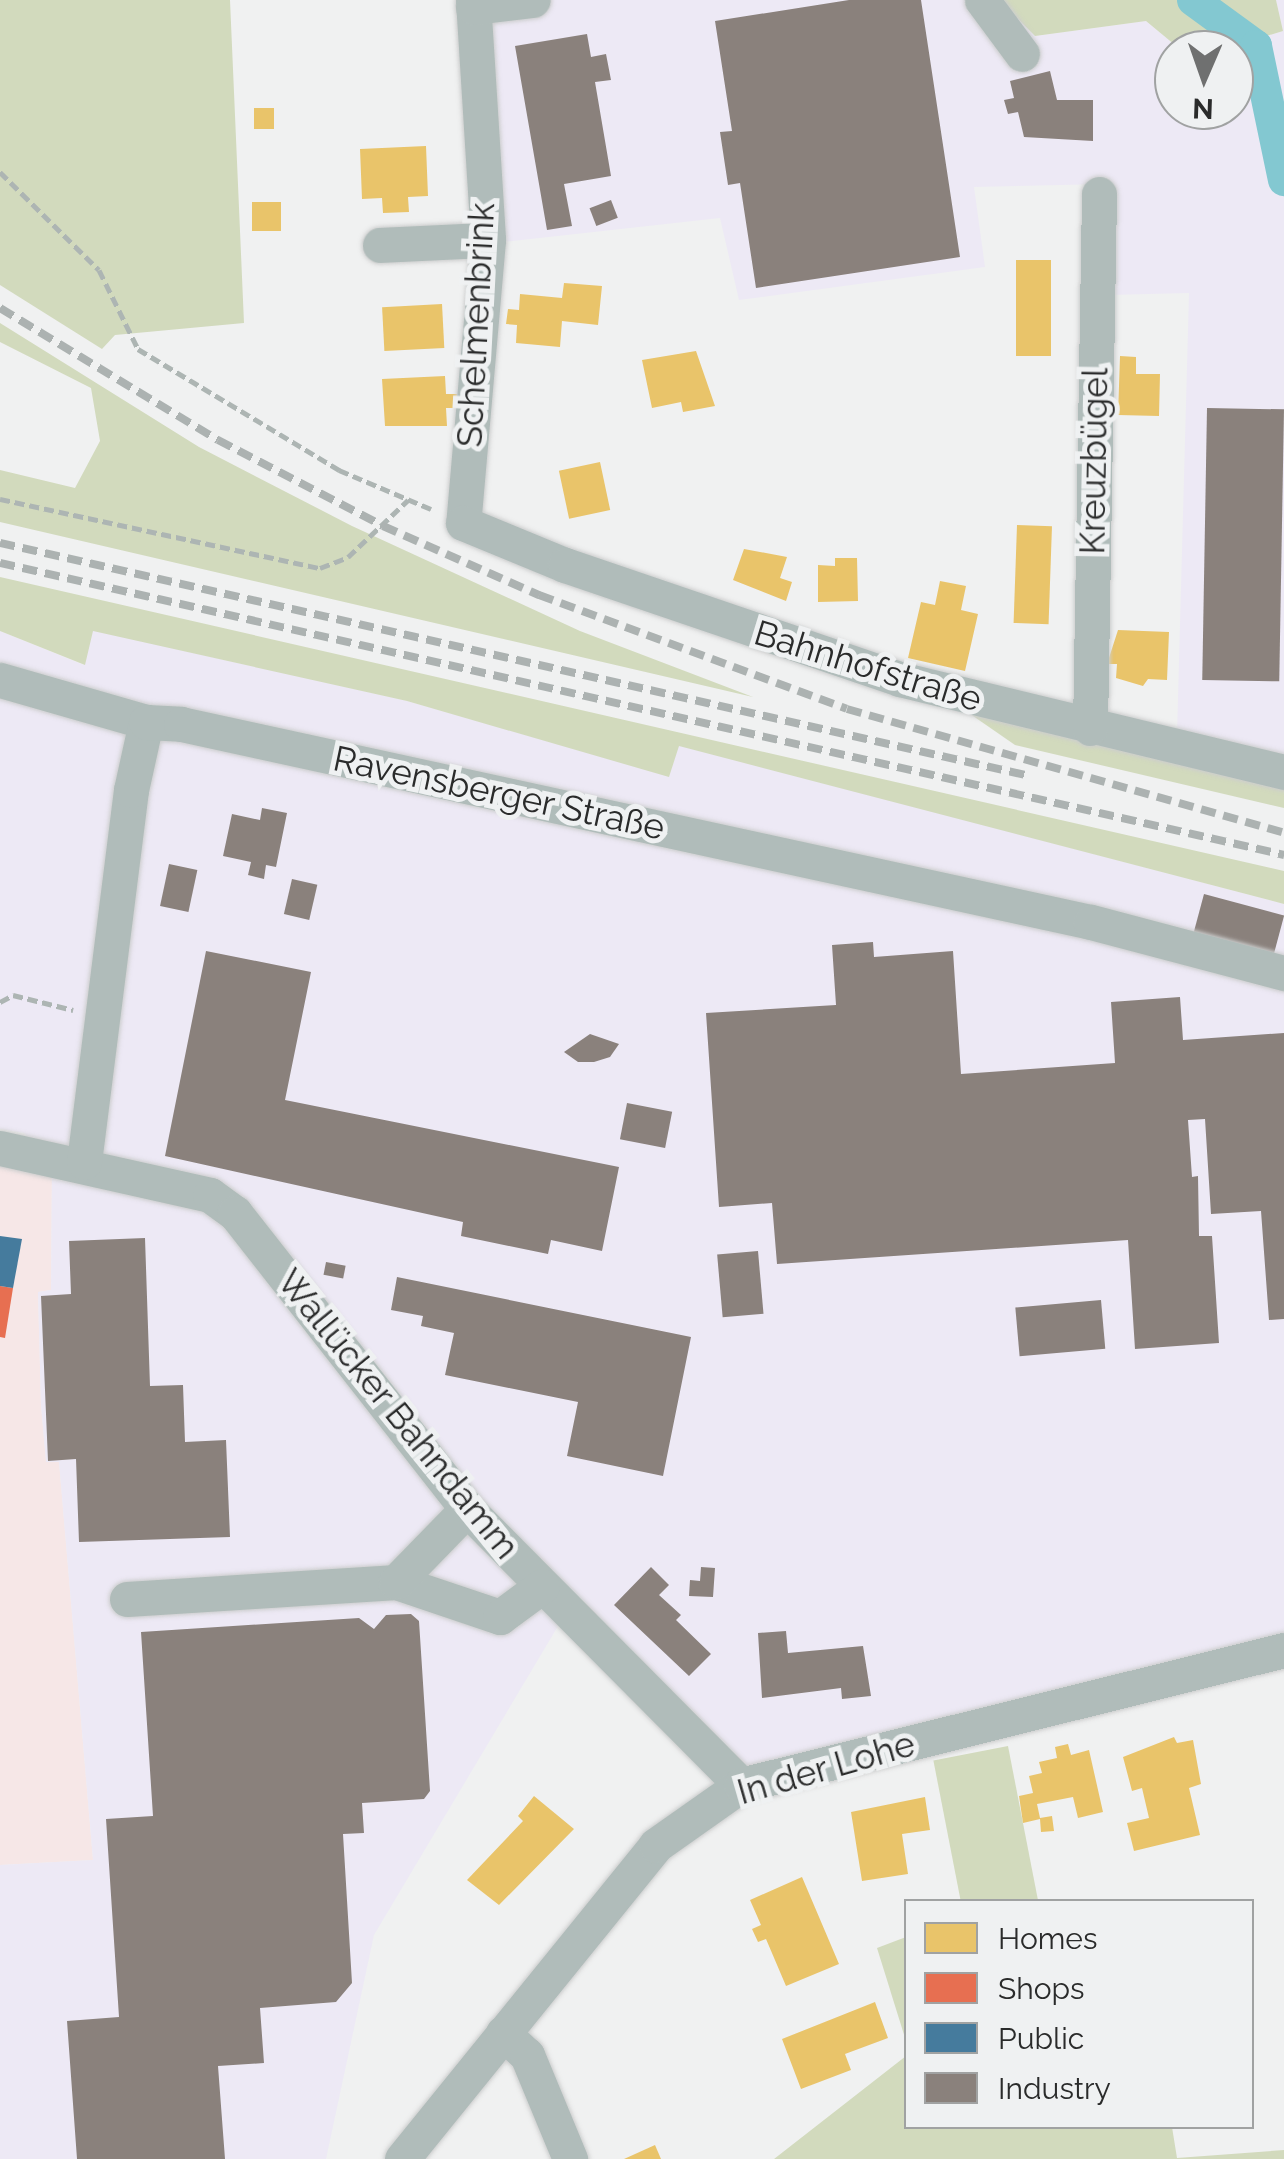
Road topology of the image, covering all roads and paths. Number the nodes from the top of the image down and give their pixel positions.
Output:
1 (533, 0) edge
2 (982, 0) edge
3 (473, 4) edge
4 (1022, 54) dead end
5 (0, 172) edge
6 (1098, 194) dead end
7 (488, 240) junction
8 (380, 245) dead end
9 (396, 495) dead end
10 (0, 499) edge
11 (408, 500) dead end
12 (463, 522) joint
13 (0, 680) edge
14 (146, 722) junction
15 (1090, 728) junction
16 (1284, 772) edge
17 (1284, 973) edge
18 (0, 1002) edge
19 (106, 1017) junction
20 (0, 1148) edge
21 (84, 1162) junction
22 (467, 1509) junction
23 (396, 1582) junction
24 (542, 1586) junction
25 (127, 1599) dead end
26 (1284, 1650) edge
27 (741, 1785) junction
28 (503, 2033) junction
29 (402, 2159) edge
30 (570, 2159) edge

1 - 3 street, Schelmenbrink
2 - 4 street
3 - 7 street, Schelmenbrink
5 - 9 path
6 - 15 street, Kreuzbügel
7 - 8 street
7 - 12 street, Schelmenbrink
10 - 11 path
12 - 15 street, Bahnhofstraße
13 - 14 street, Ravensberger Straße
14 - 17 street, Ravensberger Straße
14 - 19 street
15 - 16 street, Bahnhofstraße
18 - 19 path
19 - 21 street
20 - 21 street, Wallücker Bahndamm
21 - 22 street, Wallücker Bahndamm
22 - 23 street
22 - 24 street, Wallücker Bahndamm
23 - 24 street
23 - 25 street
24 - 27 street, Wallücker Bahndamm
26 - 27 street, In der Lohe
27 - 28 street, In der Lohe
28 - 29 street, In der Lohe
28 - 30 street

